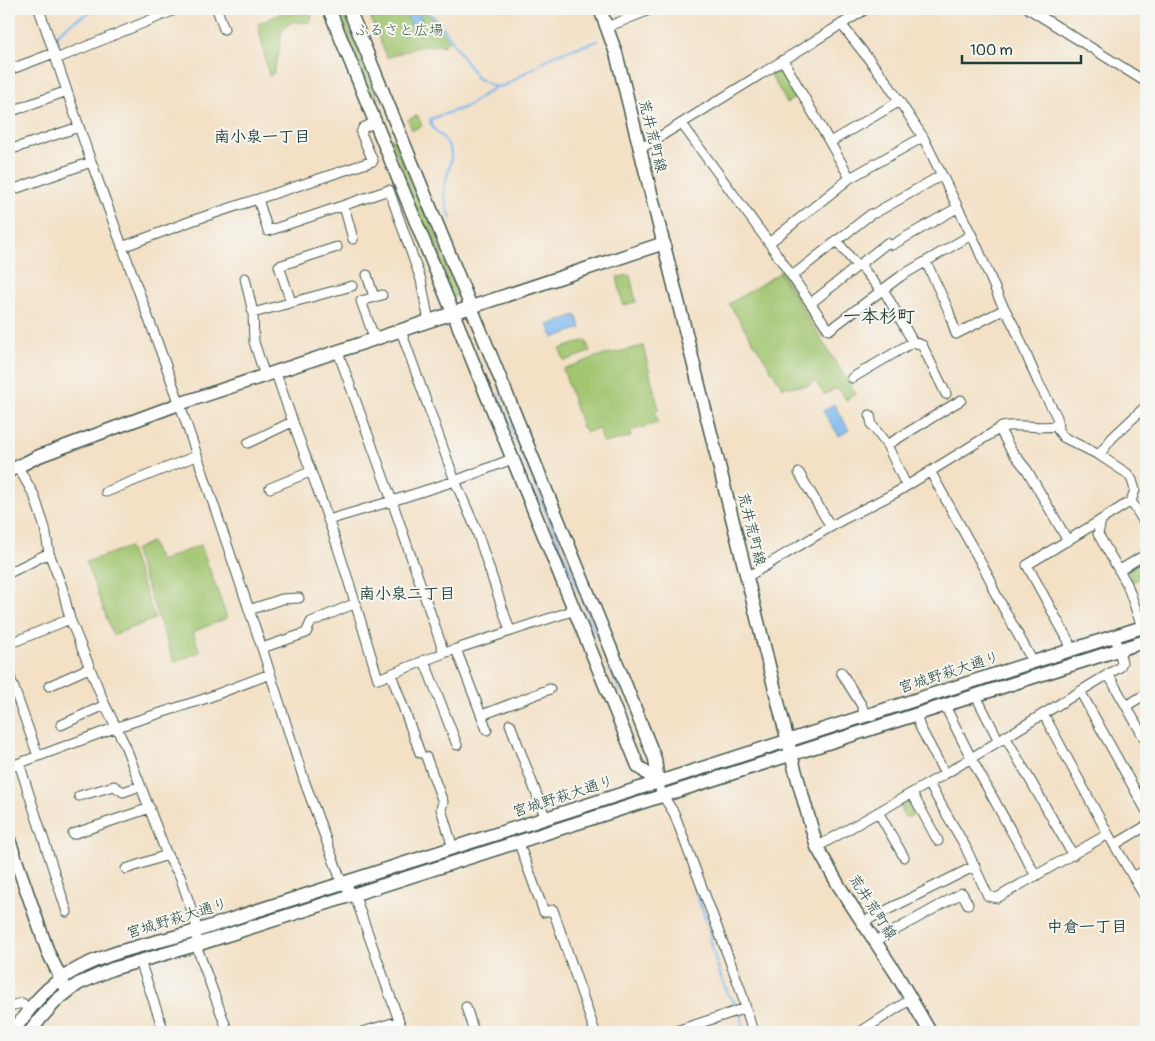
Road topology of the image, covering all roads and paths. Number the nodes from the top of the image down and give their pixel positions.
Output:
1 (39, 9) edge
2 (177, 9) edge
3 (217, 9) edge
4 (329, 9) edge
5 (349, 9) edge
6 (600, 9) edge
7 (652, 9) edge
8 (866, 9) edge
9 (1029, 9) edge
10 (841, 24) junction
11 (607, 27) junction
12 (224, 28) dead end
13 (55, 56) junction
14 (784, 60) junction
15 (9, 70) edge
16 (1146, 82) edge
17 (67, 91) junction
18 (900, 101) junction
19 (9, 112) edge
20 (393, 116) junction
21 (375, 122) junction
22 (682, 124) junction
23 (78, 127) junction
24 (923, 137) junction
25 (830, 142) junction
26 (640, 149) junction
27 (9, 150) edge
28 (91, 162) junction
29 (942, 175) junction
30 (850, 178) junction
31 (9, 191) edge
32 (258, 199) junction
33 (344, 206) junction
34 (958, 208) junction
35 (416, 222) junction
36 (402, 227) junction
37 (971, 235) junction
38 (354, 239) dead end
39 (836, 240) junction
40 (664, 243) junction
41 (770, 243) junction
42 (122, 247) junction
43 (338, 247) dead end
44 (926, 262) junction
45 (859, 266) junction
46 (367, 275) dead end
47 (792, 276) junction
48 (245, 278) dead end
49 (352, 286) dead end
50 (882, 290) junction
51 (291, 302) junction
52 (811, 303) junction
53 (472, 308) junction
54 (1005, 309) junction
55 (253, 313) junction
56 (454, 314) junction
57 (429, 322) junction
58 (401, 331) junction
59 (375, 340) junction
60 (913, 342) junction
61 (338, 352) junction
62 (270, 374) junction
63 (852, 378) dead end
64 (946, 394) dead end
65 (961, 400) dead end
66 (179, 404) junction
67 (1146, 406) edge
68 (870, 415) dead end
69 (292, 422) junction
70 (1057, 426) junction
71 (999, 428) junction
72 (248, 443) dead end
73 (887, 445) junction
74 (1099, 455) junction
75 (196, 456) junction
76 (512, 459) junction
77 (14, 469) edge
78 (930, 471) junction
79 (310, 472) junction
80 (799, 473) dead end
81 (455, 481) junction
82 (906, 485) junction
83 (270, 488) dead end
84 (106, 492) dead end
85 (392, 501) junction
86 (1131, 501) junction
87 (328, 520) junction
88 (1101, 520) junction
89 (1146, 525) edge
90 (831, 526) junction
91 (1068, 541) junction
92 (48, 553) junction
93 (1146, 554) edge
94 (1120, 570) junction
95 (9, 573) edge
96 (747, 577) junction
97 (299, 598) dead end
98 (356, 603) junction
99 (249, 610) junction
100 (575, 610) junction
101 (70, 619) junction
102 (1144, 627) edge
103 (510, 632) junction
104 (1115, 636) junction
105 (11, 637) edge
106 (1146, 641) edge
107 (262, 648) junction
108 (456, 648) junction
109 (1071, 650) junction
110 (1119, 650) junction
111 (444, 653) junction
112 (424, 660) junction
113 (1033, 662) junction
114 (89, 668) junction
115 (842, 672) dead end
116 (9, 674) edge
117 (270, 674) junction
118 (391, 674) junction
119 (1108, 674) junction
120 (49, 686) dead end
121 (550, 689) dead end
122 (1080, 691) junction
123 (1146, 694) edge
124 (976, 696) junction
125 (105, 705) junction
126 (945, 706) junction
127 (1126, 706) junction
128 (916, 715) junction
129 (1044, 715) junction
130 (482, 716) junction
131 (865, 716) junction
132 (510, 724) dead end
133 (61, 725) dead end
134 (117, 727) junction
135 (487, 730) dead end
136 (1002, 739) junction
137 (788, 741) junction
138 (1146, 741) edge
139 (457, 745) dead end
140 (791, 754) junction
141 (38, 756) junction
142 (971, 758) junction
143 (19, 763) junction
144 (9, 767) edge
145 (945, 774) junction
146 (658, 783) junction
147 (929, 784) junction
148 (140, 786) junction
149 (912, 793) junction
150 (79, 796) dead end
151 (663, 796) junction
152 (150, 808) junction
153 (1146, 810) edge
154 (878, 812) junction
155 (546, 819) junction
156 (1146, 826) edge
157 (73, 834) dead end
158 (1108, 834) junction
159 (9, 840) edge
160 (518, 841) junction
161 (938, 841) dead end
162 (1114, 845) junction
163 (817, 847) junction
164 (453, 848) junction
165 (167, 855) junction
166 (1073, 855) junction
167 (904, 857) dead end
168 (975, 866) junction
169 (126, 869) dead end
170 (1146, 870) edge
171 (1036, 876) junction
172 (1133, 877) junction
173 (342, 884) junction
174 (354, 894) junction
175 (1146, 899) edge
176 (968, 904) dead end
177 (67, 912) dead end
178 (863, 922) junction
179 (197, 931) junction
180 (876, 941) junction
181 (196, 945) junction
182 (140, 961) junction
183 (61, 978) junction
184 (67, 992) junction
185 (911, 999) junction
186 (9, 1006) edge
187 (466, 1007) dead end
188 (29, 1009) junction
189 (741, 1010) junction
190 (400, 1021) junction
191 (13, 1032) edge
192 (30, 1032) edge
193 (164, 1032) edge
194 (228, 1032) edge
195 (362, 1032) edge
196 (403, 1032) edge
197 (474, 1032) edge
198 (595, 1032) edge
199 (673, 1032) edge
200 (754, 1032) edge
201 (860, 1032) edge
202 (930, 1032) edge

1 - 13 street
2 - 13 street
3 - 12 street
4 - 21 street
5 - 20 street
6 - 11 street, 荒井荒町線
7 - 11 street
8 - 10 street
9 - 16 street
10 - 14 street
10 - 18 street
11 - 26 street, 荒井荒町線
13 - 15 street
13 - 17 street
14 - 22 street
14 - 25 street
17 - 19 street
17 - 23 street
18 - 24 street
18 - 25 street
20 - 21 street
20 - 53 street
21 - 32 street
21 - 35 street
22 - 26 street
22 - 41 street
23 - 27 street
23 - 28 street
24 - 29 street
24 - 30 street
25 - 30 street
26 - 40 street, 荒井荒町線
28 - 31 street
28 - 42 street
29 - 34 street
29 - 39 street
30 - 41 street
32 - 33 street
32 - 42 street
33 - 36 street
33 - 38 street
34 - 37 street
34 - 45 street
35 - 36 street
35 - 56 street
36 - 57 street
37 - 44 street
37 - 54 street
39 - 45 street
39 - 47 street
40 - 53 street
40 - 96 street, 荒井荒町線
41 - 47 street
42 - 66 street
43 - 51 street
44 - 50 street
44 - 54 street
45 - 50 street
45 - 52 street
46 - 59 street
47 - 52 street
48 - 55 street
49 - 51 street
50 - 52 street
50 - 60 street
51 - 55 street
53 - 56 street
53 - 146 street
54 - 70 street
55 - 62 street
56 - 57 street
56 - 76 street
57 - 58 street
58 - 59 street
58 - 81 street
59 - 61 street
60 - 63 street
60 - 64 street
61 - 62 street
61 - 85 street
62 - 66 street
62 - 69 street
65 - 73 street
66 - 75 street
66 - 77 street
67 - 74 street
68 - 73 street
69 - 72 street
69 - 79 street
70 - 71 street
70 - 74 street
71 - 78 street
71 - 91 street
73 - 82 street
74 - 86 street
75 - 84 street
75 - 99 street
76 - 81 street
76 - 100 street
77 - 92 street
78 - 82 street
78 - 113 street
79 - 83 street
79 - 87 street
80 - 90 street
81 - 85 street
81 - 103 street
82 - 90 street
85 - 87 street
85 - 111 street
86 - 88 street
86 - 89 street
87 - 98 street
88 - 91 street
88 - 94 street
90 - 96 street
91 - 109 street
92 - 95 street
92 - 101 street
93 - 94 street
94 - 102 street
96 - 137 street, 荒井荒町線
97 - 99 street
98 - 107 street
98 - 118 street
99 - 107 street
100 - 103 street
100 - 146 street
101 - 105 street
101 - 114 street
102 - 104 street, 宮城野萩大通り
103 - 108 street
104 - 109 street, 宮城野萩大通り
104 - 110 street
106 - 110 street, 宮城野萩大通り
107 - 117 street
108 - 111 street
108 - 130 street
109 - 113 street, 宮城野萩大通り
110 - 119 street
110 - 124 street, 宮城野萩大通り
111 - 112 street
112 - 118 street
112 - 139 street
113 - 131 street, 宮城野萩大通り
114 - 120 street
114 - 125 street
115 - 131 street
116 - 141 street
117 - 134 street
117 - 173 street
118 - 164 street
119 - 122 street
119 - 127 street
121 - 130 street
122 - 129 street
122 - 153 street
123 - 127 street
124 - 126 street, 宮城野萩大通り
124 - 136 street
125 - 133 street
125 - 134 street
126 - 128 street, 宮城野萩大通り
126 - 142 street
127 - 138 street
128 - 140 street, 宮城野萩大通り
128 - 145 street
129 - 136 street
129 - 158 street
130 - 135 street
131 - 137 street, 宮城野萩大通り
132 - 155 street
134 - 141 street
134 - 148 street
136 - 142 street
136 - 166 street
137 - 140 street, 荒井荒町線
137 - 146 street, 宮城野萩大通り
140 - 151 street, 宮城野萩大通り
140 - 163 street, 荒井荒町線
141 - 143 street
142 - 145 street
142 - 171 street
143 - 144 street
143 - 177 street
145 - 147 street
146 - 151 street
146 - 155 street, 宮城野萩大通り
147 - 149 street
147 - 168 street
148 - 150 street
148 - 152 street
149 - 154 street
149 - 161 street
151 - 160 street, 宮城野萩大通り
151 - 189 street
152 - 157 street
152 - 165 street
154 - 163 street
154 - 167 street
155 - 164 street, 宮城野萩大通り
156 - 162 street
158 - 162 street
158 - 166 street
159 - 183 street
160 - 174 street, 宮城野萩大通り
160 - 198 street
162 - 172 street
163 - 178 street, 荒井荒町線
164 - 173 street, 宮城野萩大通り
165 - 169 street
165 - 179 street
166 - 171 street
168 - 171 street
168 - 178 street
170 - 172 street
172 - 175 street
173 - 174 street
173 - 179 street, 宮城野萩大通り
174 - 181 street, 宮城野萩大通り
174 - 190 street
176 - 180 street
178 - 180 street, 荒井荒町線
179 - 181 street
179 - 183 street, 宮城野萩大通り
180 - 185 street, 荒井荒町線
181 - 182 street, 宮城野萩大通り
181 - 194 street
182 - 184 street, 宮城野萩大通り
182 - 193 street
183 - 184 street
183 - 188 street, 宮城野萩大通り
184 - 192 street, 宮城野萩大通り
185 - 201 street
185 - 202 street, 荒井荒町線
186 - 188 street
187 - 197 street
188 - 191 street, 宮城野萩大通り
189 - 199 street
189 - 200 street
190 - 195 street
190 - 196 street

